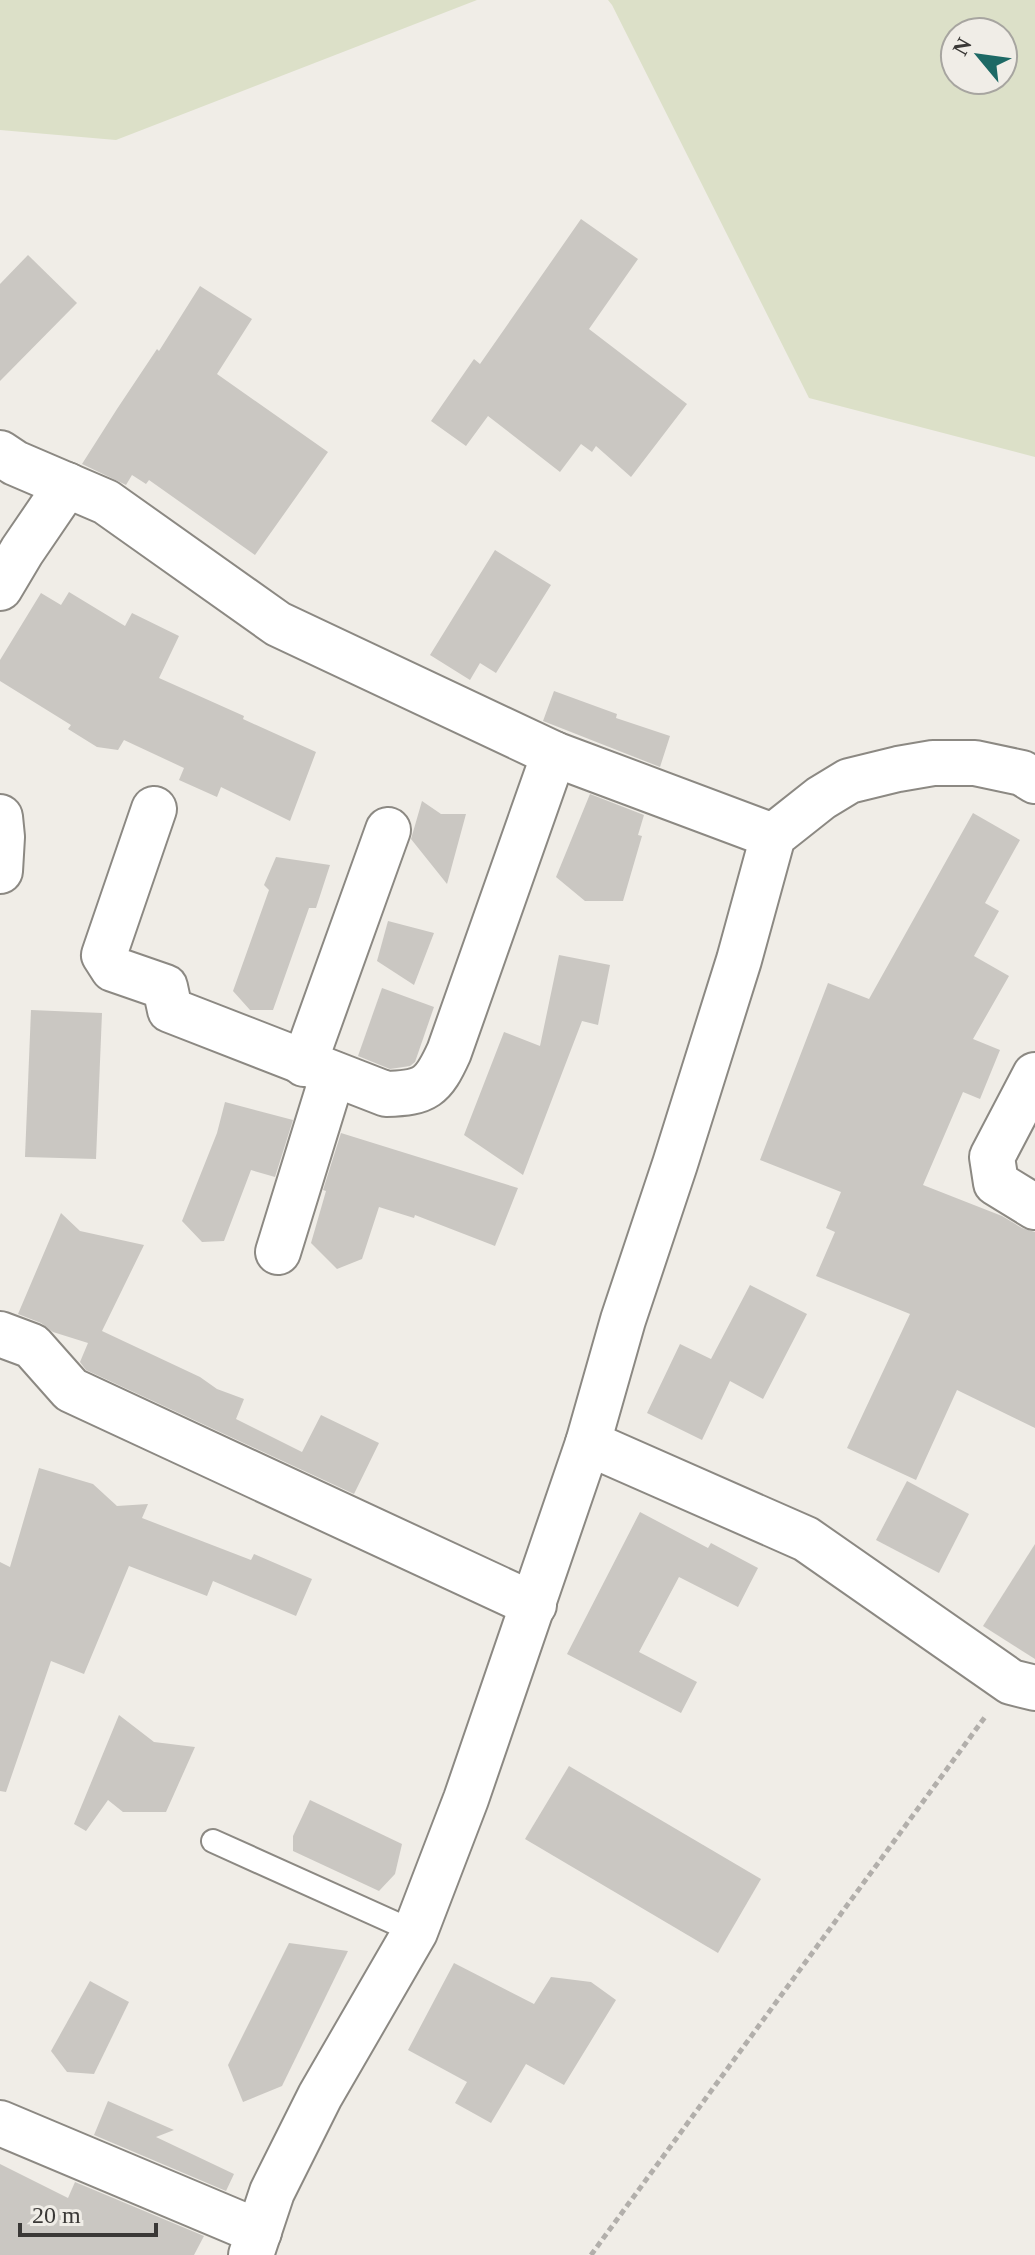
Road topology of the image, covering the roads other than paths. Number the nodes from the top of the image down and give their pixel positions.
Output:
1 (0, 453) edge
2 (67, 485) junction
3 (0, 588) edge
4 (554, 754) junction
5 (1035, 781) edge
6 (154, 809) dead end
7 (0, 817) edge
8 (388, 830) dead end
9 (773, 836) junction
10 (0, 871) edge
11 (319, 1069) junction
12 (1035, 1075) edge
13 (1035, 1207) edge
14 (278, 1252) dead end
15 (0, 1334) edge
16 (588, 1443) junction
17 (534, 1605) junction
18 (1023, 1685) edge
19 (213, 1841) dead end
20 (415, 1932) junction
21 (0, 2123) edge
22 (255, 2243) edge

1 - 2 street
2 - 3 street
2 - 4 street
4 - 9 street
4 - 11 street
5 - 9 street
6 - 11 street
7 - 10 street
8 - 11 street
9 - 16 street
11 - 14 street
12 - 13 street
15 - 17 street
16 - 17 street
16 - 18 street
17 - 20 street
19 - 20 lane
20 - 22 street
21 - 22 street

